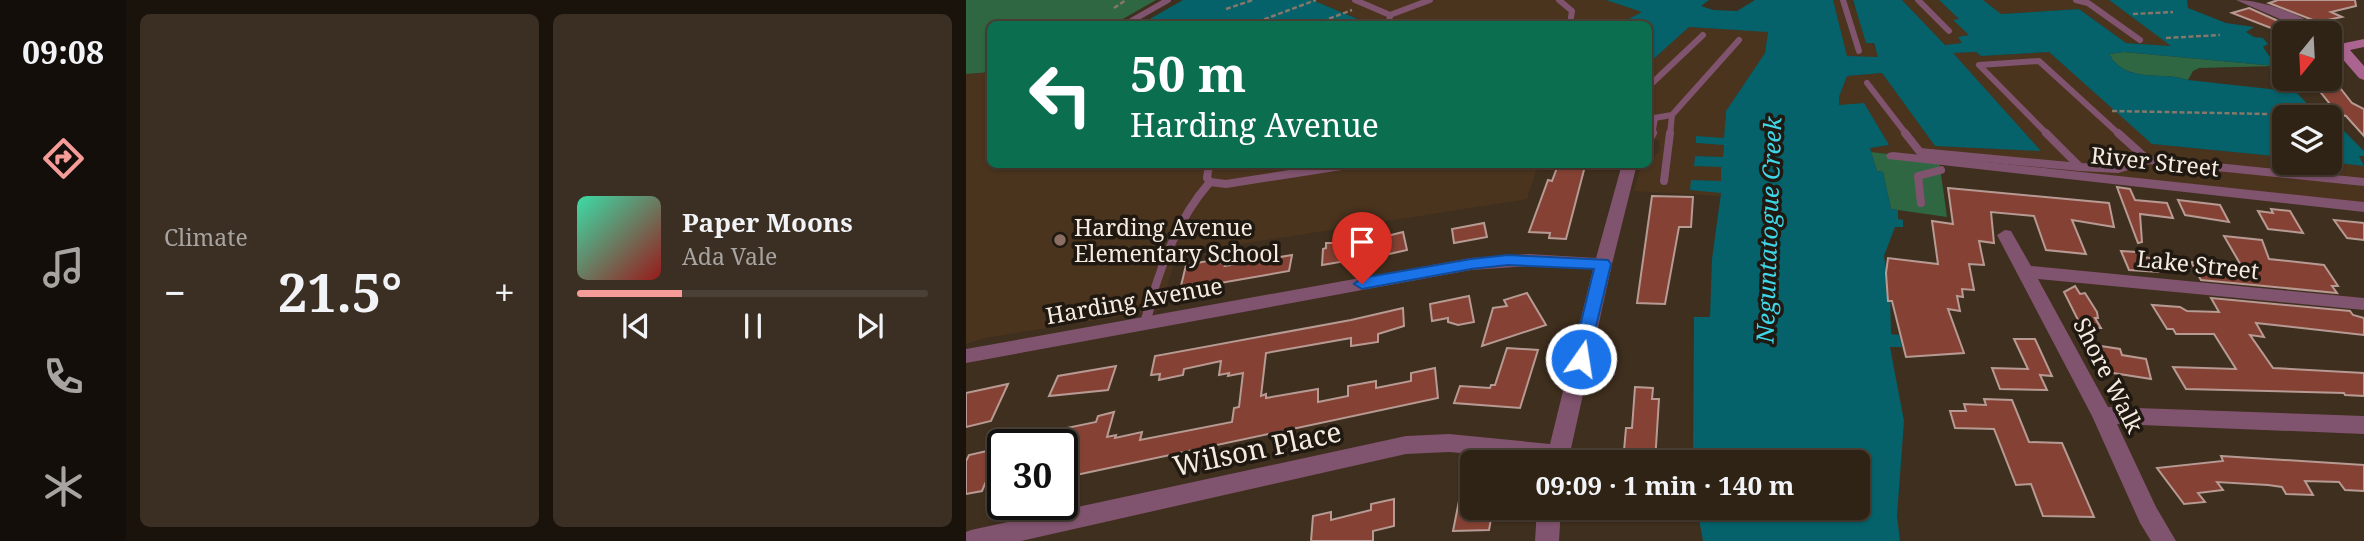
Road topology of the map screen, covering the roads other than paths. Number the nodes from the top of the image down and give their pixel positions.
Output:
1 (1168, 0) edge
2 (1355, 0) edge
3 (1430, 0) edge
4 (1559, 0) edge
5 (1843, 0) edge
6 (1918, 0) edge
7 (2076, 0) edge
8 (2241, 0) edge
9 (1390, 15) junction
10 (1131, 21) edge
11 (1389, 21) edge
12 (1570, 21) edge
13 (2298, 21) edge
14 (1949, 31) dead end
15 (1703, 35) dead end
16 (1739, 40) dead end
17 (2140, 40) dead end
18 (2342, 43) edge
19 (2364, 43) edge
20 (1859, 51) dead end
21 (2342, 52) edge
22 (2364, 75) edge
23 (1652, 83) edge
24 (1867, 83) dead end
25 (1672, 115) junction
26 (1652, 119) edge
27 (1893, 156) dead end
28 (2148, 160) junction
29 (2080, 167) junction
30 (1208, 168) edge
31 (1328, 168) edge
32 (1629, 168) edge
33 (1941, 169) junction
34 (1664, 181) dead end
35 (1210, 183) junction
36 (2364, 183) edge
37 (1921, 203) dead end
38 (2364, 207) edge
39 (2006, 235) dead end
40 (1603, 264) junction
41 (2026, 271) junction
42 (2364, 304) edge
43 (1145, 323) junction
44 (966, 356) edge
45 (2102, 415) junction
46 (2364, 425) edge
47 (1500, 450) edge
48 (1560, 450) edge
49 (1548, 520) edge
50 (971, 541) edge
51 (1547, 541) edge
52 (2164, 541) edge

1 - 10 lane
2 - 9 lane
3 - 9 lane
4 - 12 lane
5 - 20 lane
6 - 14 lane
7 - 17 lane
8 - 13 street
9 - 11 lane
15 - 23 lane
16 - 25 lane
18 - 19 street
21 - 22 street
24 - 29 lane
25 - 26 lane
25 - 34 lane
27 - 33 street, River Street
28 - 29 lane
28 - 29 lane
28 - 36 lane
30 - 35 lane
31 - 35 lane
32 - 40 street
33 - 37 lane
33 - 38 street, River Street
35 - 43 lane
39 - 41 street, Shore Walk
40 - 43 street, Harding Avenue
40 - 48 street
41 - 42 street, Lake Street
41 - 45 street, Shore Walk
43 - 44 street, Harding Avenue
45 - 46 street
45 - 52 street, Shore Walk
47 - 50 street, Wilson Place
49 - 51 street

